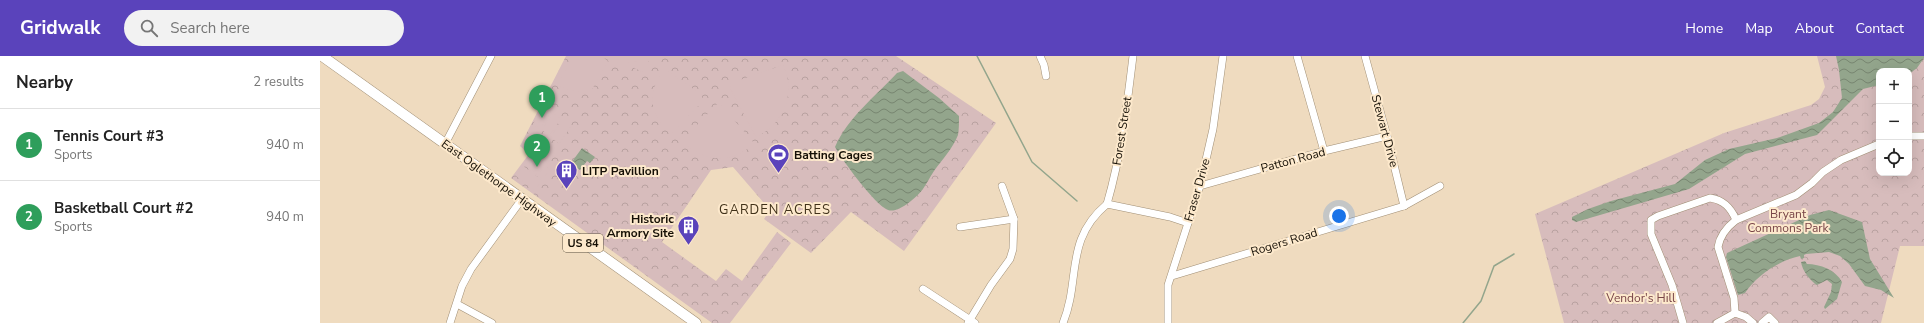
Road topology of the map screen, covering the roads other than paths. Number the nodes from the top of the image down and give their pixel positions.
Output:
1 (322, 56) edge
2 (491, 56) edge
3 (1040, 56) edge
4 (1133, 56) edge
5 (1223, 56) edge
6 (1298, 56) edge
7 (1365, 56) edge
8 (1046, 76) dead end
9 (1387, 136) junction
10 (1912, 136) edge
11 (1924, 136) edge
12 (445, 144) junction
13 (1876, 145) edge
14 (1324, 151) junction
15 (1002, 186) dead end
16 (1200, 186) junction
17 (1440, 186) dead end
18 (522, 199) junction
19 (1107, 204) junction
20 (1404, 206) junction
21 (1014, 219) junction
22 (1736, 220) junction
23 (1188, 223) junction
24 (960, 227) dead end
25 (1172, 276) junction
26 (923, 289) dead end
27 (457, 304) junction
28 (1735, 314) junction
29 (971, 322) edge
30 (450, 323) edge
31 (492, 323) edge
32 (696, 323) edge
33 (1063, 323) edge
34 (1168, 323) edge
35 (1683, 323) edge
36 (1717, 323) edge
37 (1753, 323) edge
38 (1762, 323) edge
39 (1775, 323) edge

1 - 12 highway, East Oglethorpe Highway / US 84
2 - 12 street
3 - 8 street
4 - 19 street, Forest Street
5 - 16 street, Fraser Drive
6 - 14 street
7 - 9 street, Stewart Drive
9 - 14 street, Patton Road
9 - 20 street, Stewart Drive
10 - 11 street
12 - 18 highway, East Oglethorpe Highway / US 84
13 - 22 street
14 - 16 street, Patton Road
15 - 21 street
16 - 23 street, Fraser Drive
17 - 20 street, Rogers Road
18 - 27 street
18 - 32 highway, East Oglethorpe Highway / US 84
19 - 23 street
19 - 33 street
20 - 25 street, Rogers Road
21 - 24 street
21 - 29 street
22 - 28 street
22 - 35 street
23 - 25 street, Fraser Drive
25 - 34 street, Fraser Drive
26 - 29 street
27 - 30 street
27 - 31 street
28 - 36 street
28 - 37 street
38 - 39 street

